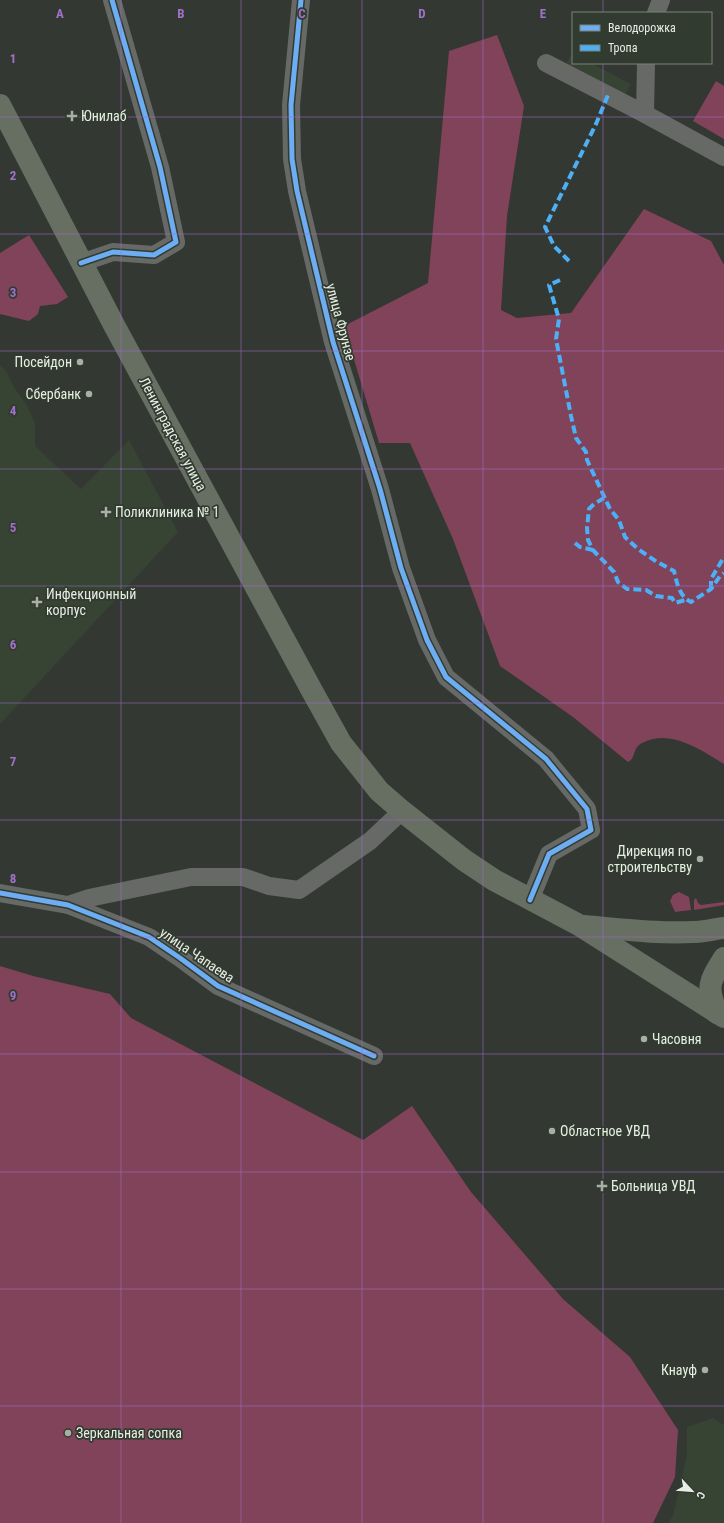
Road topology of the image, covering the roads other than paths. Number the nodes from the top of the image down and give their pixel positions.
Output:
1 (112, 0) edge
2 (301, 0) edge
3 (661, 0) edge
4 (656, 12) edge
5 (546, 63) dead end
6 (646, 64) edge
7 (0, 105) edge
8 (645, 114) junction
9 (724, 158) edge
10 (81, 263) junction
11 (402, 811) junction
12 (0, 893) edge
13 (530, 900) junction
14 (68, 905) junction
15 (579, 925) junction
16 (724, 928) edge
17 (671, 932) junction
18 (724, 958) edge
19 (652, 971) junction
20 (721, 1015) edge
21 (374, 1056) dead end

1 - 10 street
2 - 13 street, улица Фрунзе
3 - 4 street
5 - 8 street
6 - 8 street
7 - 10 main road, Ленинградская улица
8 - 9 street
10 - 11 main road, Ленинградская улица
11 - 13 main road, Ленинградская улица
11 - 14 street
12 - 14 street, улица Чапаева
13 - 15 main road, Ленинградская улица
14 - 21 street, улица Чапаева
15 - 17 main road
15 - 19 main road, Ленинградская улица
16 - 17 main road
17 - 19 main road
18 - 20 main road, Ленинградская улица
19 - 20 main road, Ленинградская улица

